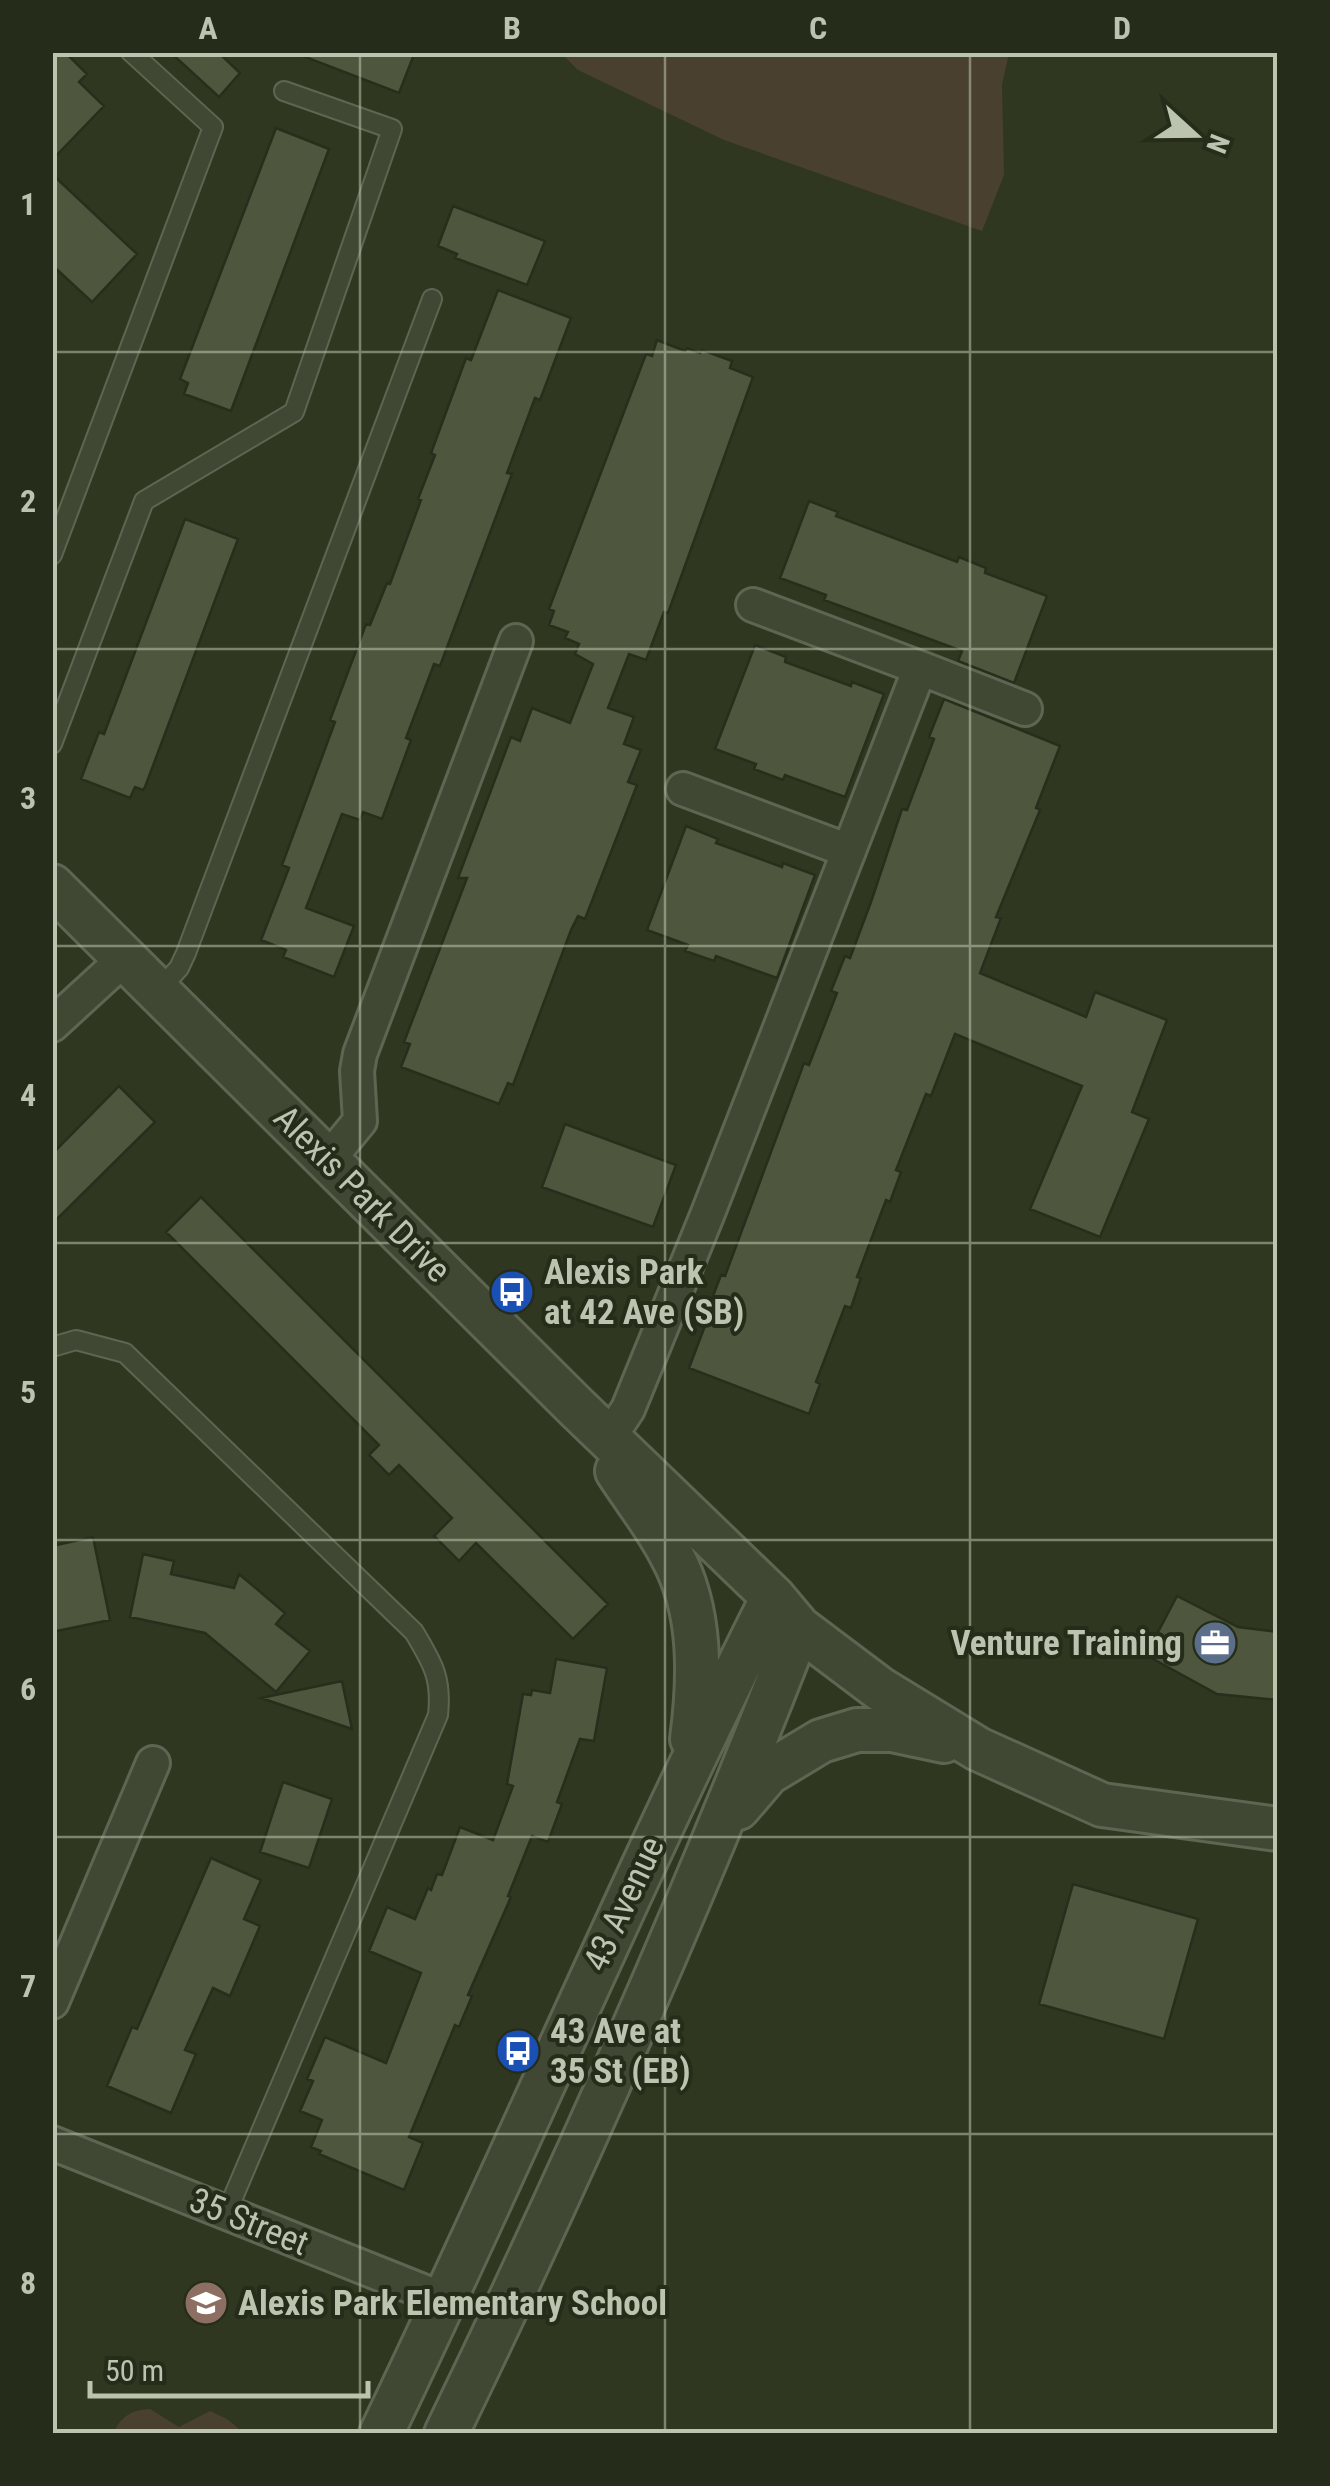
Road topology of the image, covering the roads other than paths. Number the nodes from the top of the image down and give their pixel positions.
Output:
1 (131, 52) edge
2 (284, 91) dead end
3 (432, 299) dead end
4 (52, 555) edge
5 (752, 606) dead end
6 (516, 641) dead end
7 (920, 668) junction
8 (1025, 709) dead end
9 (52, 744) edge
10 (683, 789) dead end
11 (849, 851) junction
12 (52, 886) edge
13 (124, 958) junction
14 (158, 990) junction
15 (52, 1025) edge
16 (328, 1160) junction
17 (52, 1347) edge
18 (576, 1408) junction
19 (608, 1439) junction
20 (786, 1612) junction
21 (978, 1749) junction
22 (153, 1763) dead end
23 (688, 1764) junction
24 (721, 1829) junction
25 (1278, 1830) edge
26 (52, 2002) edge
27 (52, 2143) edge
28 (226, 2214) junction
29 (446, 2300) junction
30 (381, 2434) edge
31 (446, 2434) edge

1 - 4 lane
2 - 9 lane
3 - 14 lane
5 - 7 street
6 - 16 street
7 - 8 street
7 - 11 street
10 - 11 street
11 - 19 street
12 - 13 street, Alexis Park Drive
13 - 14 street, Alexis Park Drive
13 - 15 street
14 - 16 street, Alexis Park Drive
16 - 18 street, Alexis Park Drive
17 - 28 lane
18 - 19 street, Alexis Park Drive
18 - 23 street
19 - 20 street, Alexis Park Drive
20 - 21 street, Alexis Park Drive
20 - 23 street, 43 Avenue
20 - 24 street, 43 Avenue
21 - 24 street
21 - 25 street
22 - 26 street
23 - 29 street, 43 Avenue
24 - 31 street, 43 Avenue
27 - 28 street, 35 Street
28 - 29 street, 35 Street
29 - 30 street, 43 Avenue

